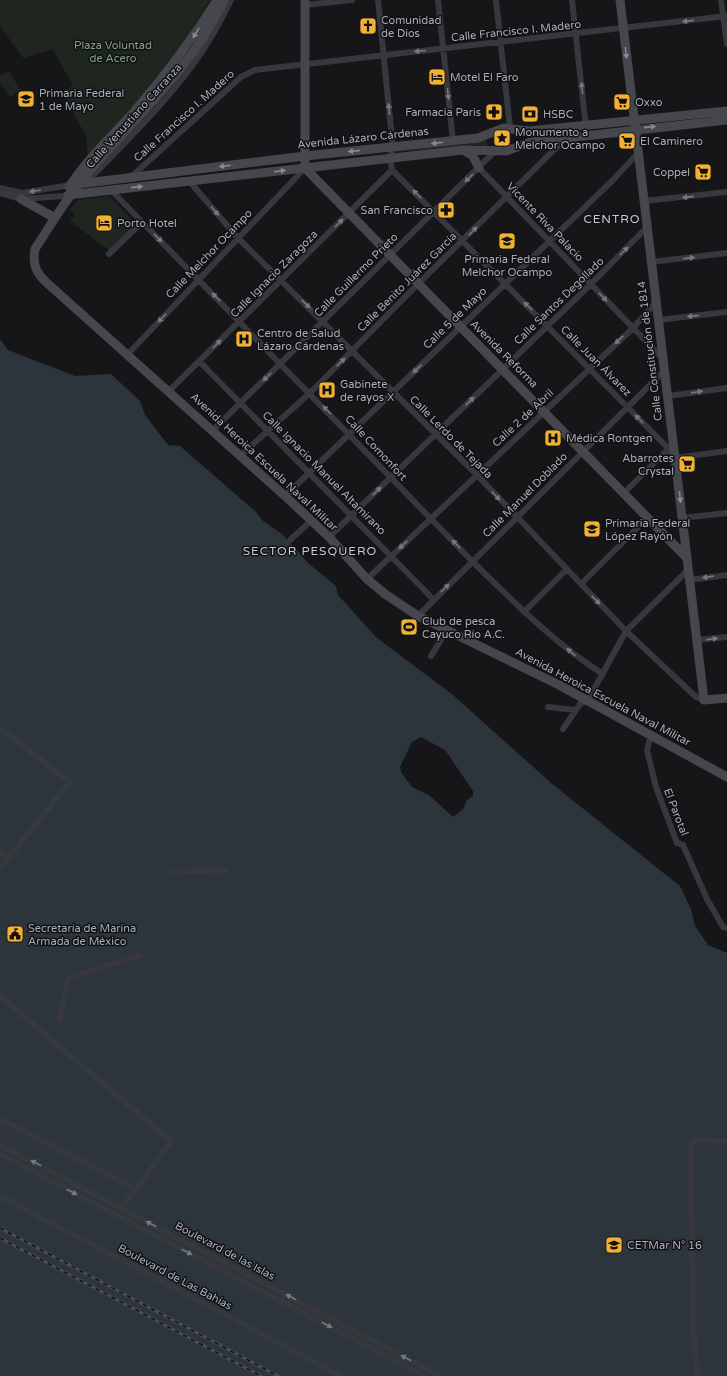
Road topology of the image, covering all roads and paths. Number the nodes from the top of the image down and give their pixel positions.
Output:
1 (217, 0) edge
2 (224, 0) edge
3 (231, 0) edge
4 (352, 0) edge
5 (378, 0) edge
6 (438, 0) edge
7 (496, 0) edge
8 (572, 0) edge
9 (620, 0) edge
10 (721, 0) edge
11 (306, 2) edge
12 (725, 16) edge
13 (624, 29) junction
14 (576, 34) junction
15 (501, 43) junction
16 (727, 44) edge
17 (443, 49) junction
18 (384, 54) junction
19 (305, 64) junction
20 (727, 111) edge
21 (727, 120) edge
22 (635, 125) junction
23 (512, 129) junction
24 (587, 131) junction
25 (491, 134) junction
26 (567, 138) junction
27 (453, 141) junction
28 (517, 146) junction
29 (393, 148) junction
30 (464, 150) junction
31 (496, 150) junction
32 (638, 153) junction
33 (305, 156) junction
34 (390, 158) junction
35 (305, 168) junction
36 (479, 168) junction
37 (392, 170) junction
38 (178, 172) junction
39 (132, 177) junction
40 (180, 182) junction
41 (190, 182) junction
42 (83, 183) junction
43 (70, 186) junction
44 (0, 188) edge
45 (111, 190) junction
46 (727, 192) edge
47 (0, 193) edge
48 (507, 197) junction
49 (21, 198) junction
50 (66, 198) junction
51 (644, 202) junction
52 (434, 212) junction
53 (349, 213) junction
54 (55, 218) junction
55 (142, 222) junction
56 (647, 227) junction
57 (238, 238) junction
58 (463, 241) junction
59 (550, 241) junction
60 (727, 253) edge
61 (108, 254) dead end
62 (390, 255) junction
63 (652, 262) junction
64 (199, 279) junction
65 (281, 280) junction
66 (418, 284) junction
67 (505, 284) junction
68 (591, 284) junction
69 (656, 302) junction
70 (727, 312) edge
71 (658, 320) junction
72 (240, 322) junction
73 (323, 322) junction
74 (548, 326) junction
75 (460, 327) junction
76 (633, 328) junction
77 (352, 351) junction
78 (128, 354) junction
79 (663, 358) junction
80 (199, 361) junction
81 (281, 364) junction
82 (590, 369) junction
83 (503, 370) junction
84 (664, 372) junction
85 (727, 388) edge
86 (169, 391) junction
87 (393, 392) junction
88 (310, 393) junction
89 (668, 396) junction
90 (241, 403) junction
91 (628, 408) junction
92 (544, 412) junction
93 (213, 430) junction
94 (267, 430) junction
95 (350, 434) junction
96 (435, 435) junction
97 (671, 446) junction
98 (727, 451) edge
99 (583, 452) junction
100 (241, 455) junction
101 (675, 458) junction
102 (309, 473) junction
103 (477, 476) junction
104 (390, 478) junction
105 (624, 493) junction
106 (286, 496) junction
107 (727, 512) edge
108 (351, 516) junction
109 (648, 517) junction
110 (431, 518) junction
111 (516, 518) junction
112 (312, 520) junction
113 (683, 522) junction
114 (329, 537) junction
115 (668, 538) junction
116 (290, 540) dead end
117 (391, 556) junction
118 (687, 558) junction
119 (472, 561) junction
120 (567, 569) junction
121 (688, 570) junction
122 (727, 575) edge
123 (366, 580) junction
124 (690, 580) junction
125 (581, 584) junction
126 (434, 600) junction
127 (524, 612) junction
128 (418, 616) junction
129 (447, 630) junction
130 (626, 631) junction
131 (727, 637) edge
132 (697, 640) junction
133 (431, 656) dead end
134 (603, 674) junction
135 (727, 698) edge
136 (588, 700) junction
137 (704, 700) junction
138 (548, 707) dead end
139 (575, 710) junction
140 (0, 728) edge
141 (563, 729) dead end
142 (651, 735) junction
143 (727, 777) edge
144 (0, 851) edge
145 (8, 858) junction
146 (0, 868) edge
147 (225, 870) dead end
148 (172, 872) dead end
149 (727, 928) edge
150 (140, 955) dead end
151 (0, 996) edge
152 (60, 1020) dead end
153 (0, 1119) edge
154 (727, 1141) edge
155 (0, 1145) edge
156 (0, 1154) edge
157 (136, 1189) junction
158 (0, 1196) edge
159 (122, 1208) junction
160 (427, 1374) edge
161 (341, 1376) edge
162 (440, 1376) edge
163 (698, 1376) edge

1 -> 43 street
2 - 42 street
3 - 42 street, Calle Venustiano Carranza
4 - 11 street
5 - 18 street
6 - 17 street
7 - 15 street
8 - 14 street
9 - 13 street, Calle Constitución de 1814
10 - 12 street
11 - 19 street
12 -> 13 street, Calle Francisco I. Madero
12 - 16 street
13 - 14 street, Calle Francisco I. Madero
13 -> 22 street, Calle Constitución de 1814
14 - 15 street, Calle Francisco I. Madero
24 -> 14 street
15 - 17 street, Calle Francisco I. Madero
15 - 23 street
17 -> 18 street, Calle Francisco I. Madero
17 -> 27 street
18 - 19 street, Calle Francisco I. Madero
29 -> 18 street
19 - 33 street
19 - 39 street, Calle Francisco I. Madero
20 - 22 street, Avenida Lázaro Cárdenas
22 -> 21 street, Avenida Lázaro Cárdenas
22 - 24 street, Avenida Lázaro Cárdenas
22 - 32 street, Calle Constitución de 1814
23 - 24 street, Avenida Lázaro Cárdenas
23 - 25 street, Avenida Lázaro Cárdenas
23 - 28 street
24 - 26 street, Avenida Lázaro Cárdenas
25 - 27 street, Avenida Lázaro Cárdenas
25 - 31 street
26 - 28 street, Avenida Lázaro Cárdenas
26 - 48 street, Calle Benito Juárez García
27 -> 29 street, Avenida Lázaro Cárdenas
28 - 31 street, Avenida Lázaro Cárdenas
29 -> 33 street, Avenida Lázaro Cárdenas
29 - 34 street
30 - 31 street, Avenida Lázaro Cárdenas
30 - 34 street, Avenida Lázaro Cárdenas
30 - 36 street
31 - 36 street, Calle Guillermo Prieto
32 - 51 street, Calle Constitución de 1814
32 - 59 street, Calle 5 de Mayo
33 - 35 street
33 -> 38 street, Avenida Lázaro Cárdenas
34 - 35 street, Avenida Lázaro Cárdenas
34 - 37 street
41 -> 35 street, Avenida Lázaro Cárdenas
35 - 53 street, Avenida Reforma
35 - 57 street, Calle Melchor Ocampo
36 - 48 street, Vicente Riva Palacio
36 -> 52 street, Calle Guillermo Prieto
52 -> 37 street, Calle Juan Álvarez
37 - 53 street, Calle Ignacio Zaragoza
38 - 39 street, Avenida Lázaro Cárdenas
38 - 40 street
39 - 42 street, Avenida Lázaro Cárdenas
40 - 41 street, Avenida Lázaro Cárdenas
45 -> 40 street, Avenida Lázaro Cárdenas
41 -> 57 street, Calle Lerdo de Tejada
42 - 43 street, Avenida Lázaro Cárdenas
42 - 50 street
43 -> 44 street, Avenida Lázaro Cárdenas
43 - 50 street
45 - 50 street, Avenida Lázaro Cárdenas
45 - 55 street, Calle Comonfort
46 -> 51 street
47 - 49 street, Avenida Lázaro Cárdenas
58 -> 48 street, Calle Benito Juárez García
48 - 59 street, Vicente Riva Palacio
49 - 50 street, Avenida Lázaro Cárdenas
49 - 54 street
50 - 54 street, Avenida Heroica Escuela Naval Militar
51 - 56 street, Calle Constitución de 1814
52 - 58 street, Calle Juan Álvarez
52 - 62 street, Calle Guillermo Prieto
53 - 62 street, Avenida Reforma
65 -> 53 street, Calle Ignacio Zaragoza
54 - 78 street, Avenida Heroica Escuela Naval Militar
55 - 61 street
55 -> 64 street, Calle Comonfort
56 - 63 street, Calle Constitución de 1814
68 -> 56 street, Calle Santos Degollado
57 - 64 street, Calle Melchor Ocampo
57 - 65 street, Calle Lerdo de Tejada
58 - 66 street, Calle Benito Juárez García
58 - 67 street, Calle Juan Álvarez
59 - 67 street, Calle 5 de Mayo
59 - 68 street, Vicente Riva Palacio
63 -> 60 street
62 - 66 street, Avenida Reforma
62 - 73 street, Calle Guillermo Prieto
63 - 69 street, Calle Constitución de 1814
72 -> 64 street, Calle Comonfort
64 -> 78 street, Calle Melchor Ocampo
65 - 72 street, Calle Ignacio Zaragoza
65 -> 73 street, Calle Lerdo de Tejada
66 - 75 street, Avenida Reforma
66 - 77 street, Calle Benito Juárez García
74 -> 67 street, Calle Juan Álvarez
67 - 75 street, Calle 5 de Mayo
68 - 74 street, Calle Santos Degollado
68 -> 76 street, Vicente Riva Palacio
69 - 71 street, Calle Constitución de 1814
69 - 76 street, Calle 2 de Abril
70 -> 71 street
71 - 79 street, Calle Constitución de 1814
80 -> 72 street, Calle Ignacio Zaragoza
72 - 81 street, Calle Comonfort
73 - 77 street, Calle Lerdo de Tejada
73 - 81 street, Calle Guillermo Prieto
74 - 82 street, Calle Juan Álvarez
74 - 83 street, Calle Santos Degollado
75 - 83 street, Avenida Reforma
75 -> 87 street, Calle 5 de Mayo
76 - 79 street, Vicente Riva Palacio
76 -> 82 street, Calle 2 de Abril
77 - 87 street, Calle Lerdo de Tejada
88 -> 77 street, Calle Benito Juárez García
78 - 86 street, Avenida Heroica Escuela Naval Militar
79 - 84 street, Calle Constitución de 1814
80 - 86 street, Calle Ignacio Zaragoza
80 - 90 street, Calle Ignacio Manuel Altamirano
81 - 88 street, Calle Comonfort
81 -> 90 street, Calle Guillermo Prieto
82 - 91 street, Calle Juan Álvarez
82 - 92 street, Calle 2 de Abril
83 - 92 street, Avenida Reforma
96 -> 83 street, Calle Santos Degollado
84 - 89 street, Calle Constitución de 1814
84 - 91 street, Calle Manuel Doblado
89 -> 85 street
86 - 93 street, Avenida Heroica Escuela Naval Militar
87 - 95 street, Calle 5 de Mayo
87 - 96 street, Calle Lerdo de Tejada
88 - 94 street, Calle Benito Juárez García
95 -> 88 street, Calle Comonfort
89 - 97 street, Calle Constitución de 1814
90 - 93 street, Calle Guillermo Prieto
90 - 94 street, Calle Ignacio Manuel Altamirano
97 -> 91 street, Calle Juan Álvarez
91 - 99 street, Calle Manuel Doblado
92 - 99 street, Avenida Reforma
92 - 103 street, Calle 2 de Abril
93 - 100 street, Avenida Heroica Escuela Naval Militar
94 - 100 street, Calle Benito Juárez García
94 - 102 street, Calle Ignacio Manuel Altamirano
95 - 102 street, Calle 5 de Mayo
95 - 104 street, Calle Comonfort
96 - 103 street, Calle Lerdo de Tejada
96 - 104 street, Calle Santos Degollado
97 - 101 street, Calle Constitución de 1814
97 - 105 street
98 - 101 street
99 - 105 street, Avenida Reforma
99 - 111 street, Calle Manuel Doblado
100 - 106 street, Avenida Heroica Escuela Naval Militar
101 -> 113 street, Calle Constitución de 1814
102 - 106 street, Calle 5 de Mayo
102 - 108 street, Calle Ignacio Manuel Altamirano
103 - 110 street, Calle 2 de Abril
103 -> 111 street, Calle Lerdo de Tejada
108 -> 104 street, Calle Santos Degollado
104 - 110 street, Calle Comonfort
105 - 109 street, Avenida Reforma
106 - 112 street, Avenida Heroica Escuela Naval Militar
107 - 113 street
108 - 114 street, Calle Santos Degollado
108 - 117 street, Calle Ignacio Manuel Altamirano
109 - 115 street, Avenida Reforma
109 - 125 street
110 -> 117 street, Calle 2 de Abril
119 -> 110 street, Calle Comonfort
111 - 119 street, Calle Manuel Doblado
111 - 120 street, Calle Lerdo de Tejada
112 - 114 street, Avenida Heroica Escuela Naval Militar
112 - 116 street
113 - 115 street
113 - 118 street, Calle Constitución de 1814
114 - 123 street, Avenida Heroica Escuela Naval Militar
115 - 118 street, Avenida Reforma
117 - 123 street, Calle 2 de Abril
117 - 126 street, Calle Ignacio Manuel Altamirano
118 - 121 street, Calle Constitución de 1814
126 -> 119 street, Calle Manuel Doblado
119 - 127 street, Calle Comonfort
120 - 125 street, Calle Lerdo de Tejada
120 - 127 street
121 - 124 street, Calle Constitución de 1814
121 - 130 street
122 -> 124 street
123 - 128 street, Avenida Heroica Escuela Naval Militar
124 - 132 street, Calle Constitución de 1814
125 -> 130 street, Calle Lerdo de Tejada
126 - 128 street, Calle Manuel Doblado
134 -> 127 street, Calle Comonfort
128 - 129 street, Avenida Heroica Escuela Naval Militar
129 - 133 street
129 - 136 street, Avenida Heroica Escuela Naval Militar
130 - 134 street
130 - 137 street, Calle Lerdo de Tejada
132 -> 131 street
132 - 137 street, Calle Constitución de 1814
134 - 136 street
135 - 137 street
136 - 139 street
136 - 142 street, Avenida Heroica Escuela Naval Militar
138 - 139 street
139 - 141 street
140 - 145 street
142 - 143 street, Avenida Heroica Escuela Naval Militar
142 - 149 street, El Parotal
144 - 145 street
145 - 146 street
147 - 148 street
150 - 152 street
151 - 157 street
153 - 157 street
154 - 163 street
159 -> 155 street, Boulevard de las Islas
156 -> 160 street, Boulevard de las Islas
157 - 159 street
158 - 161 street, Boulevard de Las Bahías
160 -> 159 street, Boulevard de las Islas
160 - 162 street, Boulevard de las Islas

